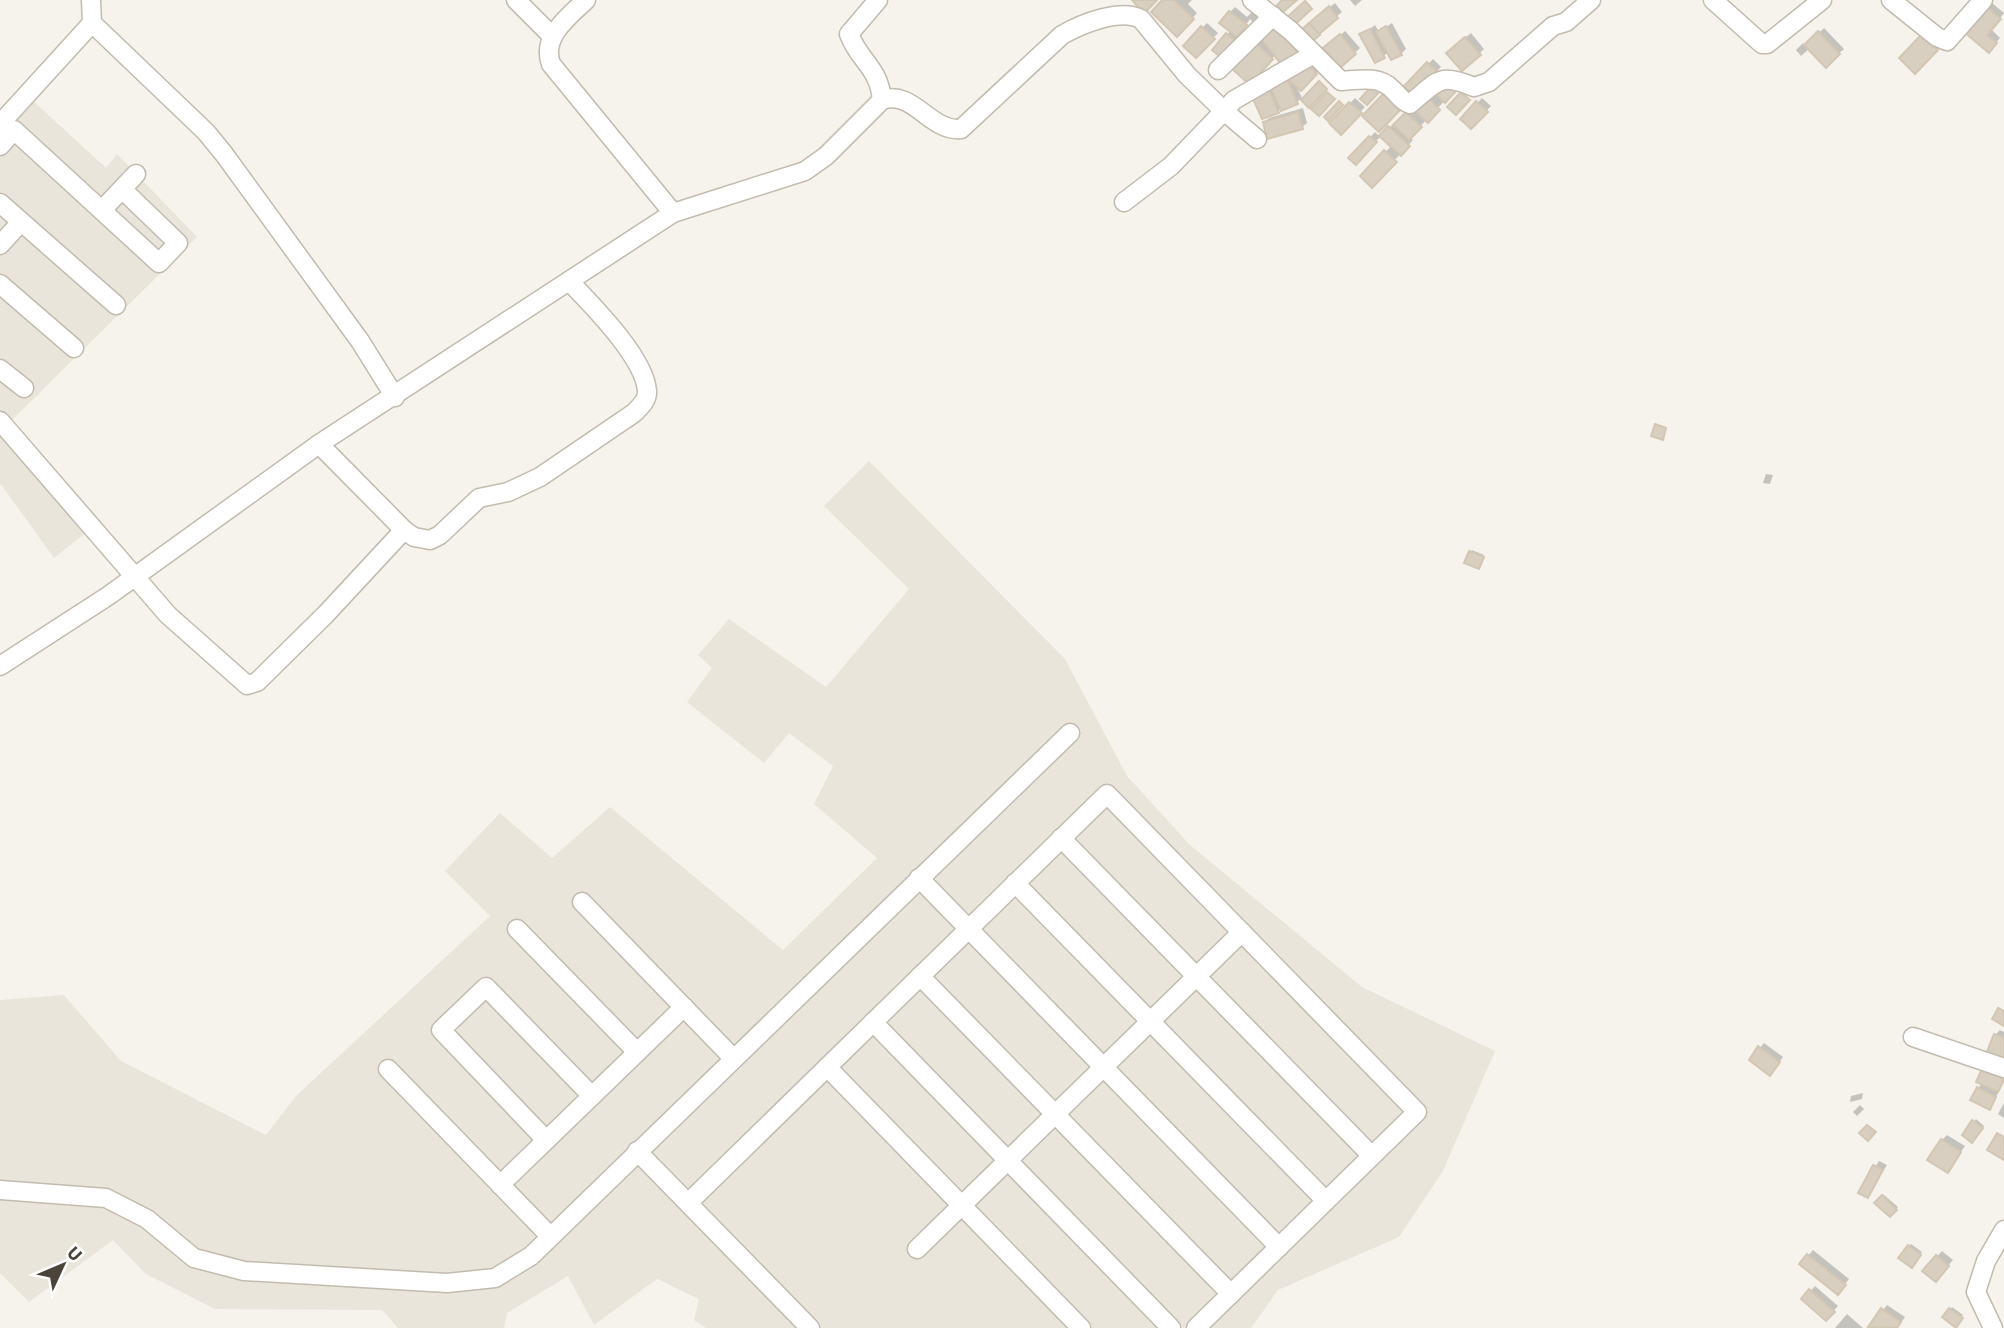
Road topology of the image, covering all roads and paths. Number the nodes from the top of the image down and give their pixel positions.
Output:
1 (91, 0) edge
2 (516, 0) edge
3 (586, 0) edge
4 (878, 0) edge
5 (1252, 0) edge
6 (1591, 0) edge
7 (1713, 0) edge
8 (1822, 0) edge
9 (1891, 0) edge
10 (1983, 0) edge
11 (1127, 7) edge
12 (1273, 16) junction
13 (92, 23) junction
14 (552, 36) junction
15 (1312, 55) junction
16 (1218, 70) dead end
17 (881, 100) junction
18 (1224, 111) junction
19 (0, 124) edge
20 (1257, 139) dead end
21 (0, 146) edge
22 (136, 174) dead end
23 (122, 189) junction
24 (1124, 202) dead end
25 (0, 203) edge
26 (102, 211) junction
27 (673, 213) junction
28 (21, 222) junction
29 (0, 245) edge
30 (569, 281) junction
31 (0, 284) edge
32 (117, 305) dead end
33 (75, 348) dead end
34 (1, 371) edge
35 (24, 388) dead end
36 (395, 397) junction
37 (0, 421) edge
38 (320, 444) junction
39 (404, 530) junction
40 (136, 576) junction
41 (0, 666) edge
42 (1070, 733) dead end
43 (1061, 838) junction
44 (919, 878) junction
45 (1015, 883) junction
46 (582, 902) dead end
47 (517, 929) dead end
48 (969, 929) junction
49 (1242, 932) junction
50 (920, 976) junction
51 (1196, 976) junction
52 (684, 1007) junction
53 (1150, 1021) junction
54 (873, 1022) junction
55 (1913, 1037) dead end
56 (637, 1052) junction
57 (733, 1058) junction
58 (1104, 1067) junction
59 (827, 1068) junction
60 (2004, 1068) edge
61 (388, 1069) dead end
62 (592, 1096) junction
63 (1055, 1115) junction
64 (547, 1140) junction
65 (638, 1151) junction
66 (1372, 1156) junction
67 (1008, 1160) junction
68 (500, 1185) junction
69 (0, 1190) edge
70 (1326, 1201) junction
71 (688, 1203) junction
72 (962, 1206) junction
73 (2004, 1230) edge
74 (550, 1236) junction
75 (1279, 1247) junction
76 (917, 1250) dead end
77 (1231, 1294) junction
78 (810, 1328) edge
79 (1081, 1328) edge
80 (1171, 1328) edge
81 (1196, 1328) edge
82 (1993, 1328) edge

1 - 13 street
2 - 14 street
3 - 14 street
4 - 17 street
5 - 12 street
6 - 15 street
7 - 8 street
9 - 10 street
11 - 17 street
11 - 18 street
12 - 15 street
12 - 16 street
13 - 19 street
13 - 36 street
14 - 27 street
15 - 18 street
17 - 27 street
18 - 20 street
18 - 24 street
21 - 26 street
22 - 23 street
23 - 26 street
23 - 26 street
25 - 28 street
27 - 30 street
28 - 29 street
28 - 32 street
30 - 36 street
30 - 39 street
31 - 33 street
34 - 35 street
36 - 38 street
37 - 40 street
38 - 39 street
38 - 40 street
39 - 40 street
40 - 41 street
42 - 44 street
43 - 45 street
43 - 49 street
43 - 51 street
44 - 48 street
44 - 57 street
45 - 48 street
45 - 53 street
46 - 52 street
47 - 56 street
48 - 50 street
48 - 58 street
49 - 51 street
49 - 66 street
50 - 54 street
50 - 63 street
51 - 53 street
51 - 66 street
52 - 56 street
52 - 57 street
53 - 58 street
53 - 70 street
54 - 59 street
54 - 67 street
55 - 60 street
56 - 62 street
57 - 65 street
58 - 63 street
58 - 75 street
59 - 71 street
59 - 72 street
61 - 68 street
62 - 64 street
62 - 64 street
63 - 67 street
63 - 77 street
64 - 68 street
65 - 71 street
65 - 74 street
66 - 70 street
67 - 72 street
67 - 80 street
68 - 74 street
69 - 74 street
70 - 75 street
71 - 78 street
72 - 76 street
72 - 79 street
73 - 82 street
75 - 77 street
77 - 81 street

